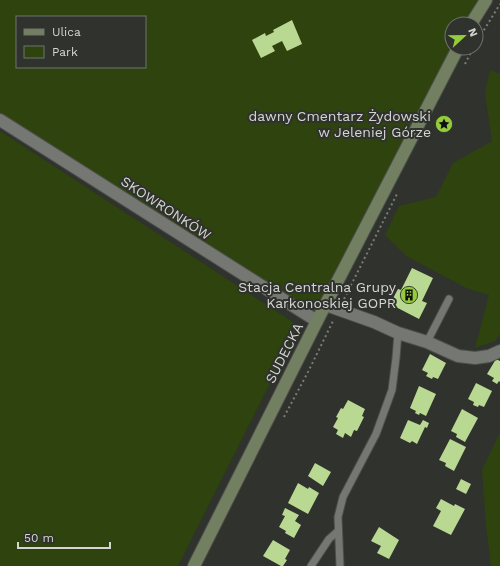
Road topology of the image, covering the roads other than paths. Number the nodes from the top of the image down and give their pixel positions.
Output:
1 (486, 0) edge
2 (476, 16) edge
3 (454, 56) edge
4 (0, 120) edge
5 (449, 299) dead end
6 (326, 305) junction
7 (317, 321) junction
8 (398, 333) junction
9 (427, 342) junction
10 (500, 351) edge
11 (338, 531) junction
12 (194, 566) edge
13 (311, 566) edge
14 (340, 566) edge

1 - 2 street
3 - 6 street, SUDECKA
4 - 7 street, SKOWRONKÓW
5 - 9 lane
6 - 7 street, SUDECKA
6 - 8 street
7 - 12 street, SUDECKA
8 - 9 street
8 - 11 lane
9 - 10 street
11 - 13 lane
11 - 14 lane

